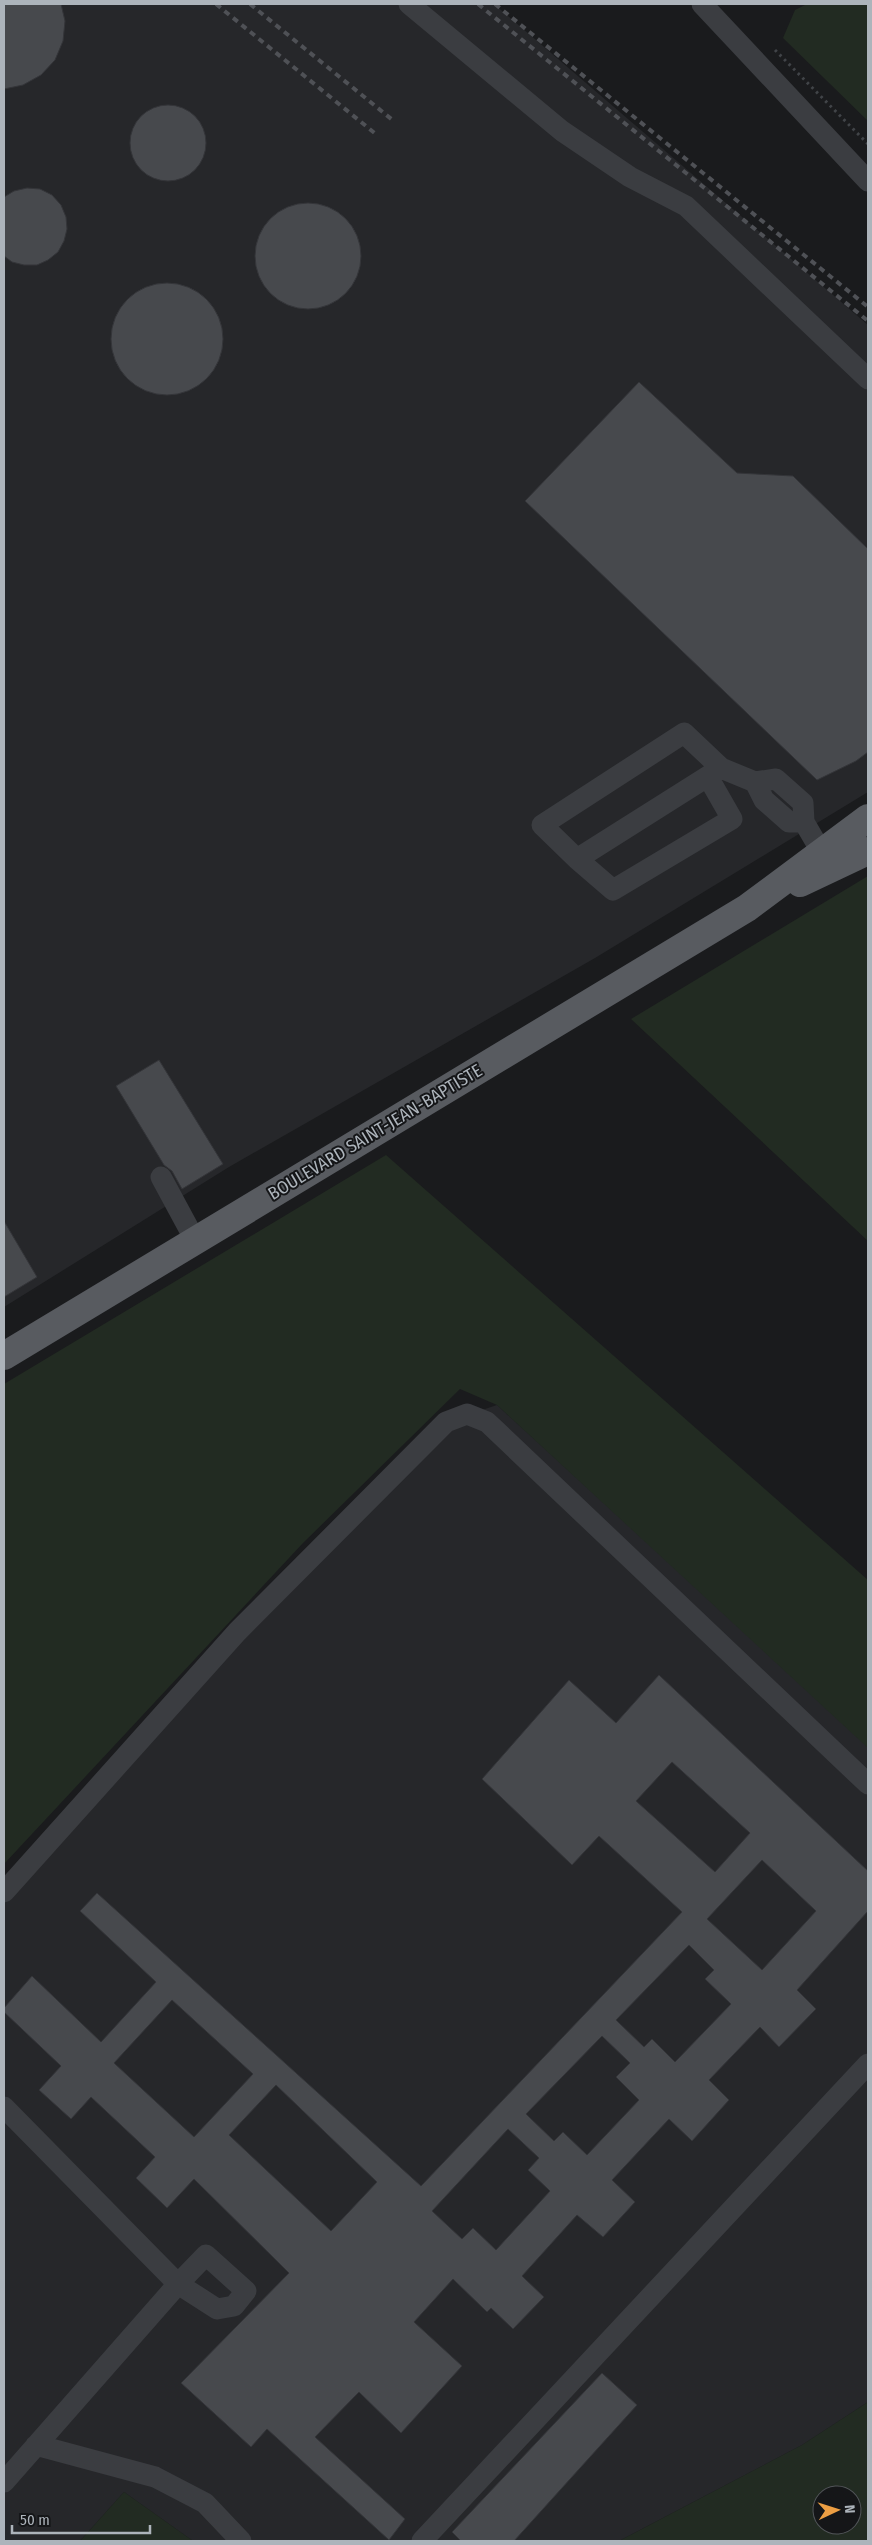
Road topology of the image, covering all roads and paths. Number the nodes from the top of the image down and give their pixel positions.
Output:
1 (409, 4) edge
2 (702, 4) edge
3 (770, 46) dead end
4 (868, 144) edge
5 (868, 181) edge
6 (868, 379) edge
7 (715, 773) junction
8 (868, 818) edge
9 (868, 851) edge
10 (822, 853) junction
11 (577, 859) junction
12 (747, 908) junction
13 (161, 1176) dead end
14 (195, 1240) junction
15 (4, 1356) edge
16 (868, 1784) edge
17 (4, 1892) edge
18 (868, 2064) edge
19 (4, 2107) edge
20 (36, 2445) junction
21 (4, 2482) edge
22 (241, 2541) edge
23 (422, 2541) edge

1 - 6 street
2 - 5 street
3 - 4 path
7 - 10 street
7 - 11 street
7 - 11 street
7 - 11 street
8 - 10 main road, BOULEVARD SAINT-JEAN-BAPTISTE
9 - 12 main road, BOULEVARD SAINT-JEAN-BAPTISTE
10 - 12 main road, BOULEVARD SAINT-JEAN-BAPTISTE
12 - 14 main road, BOULEVARD SAINT-JEAN-BAPTISTE
13 - 14 street
14 - 15 main road, BOULEVARD SAINT-JEAN-BAPTISTE
16 - 17 street
18 - 23 street
19 - 20 street
20 - 21 street
20 - 22 street

